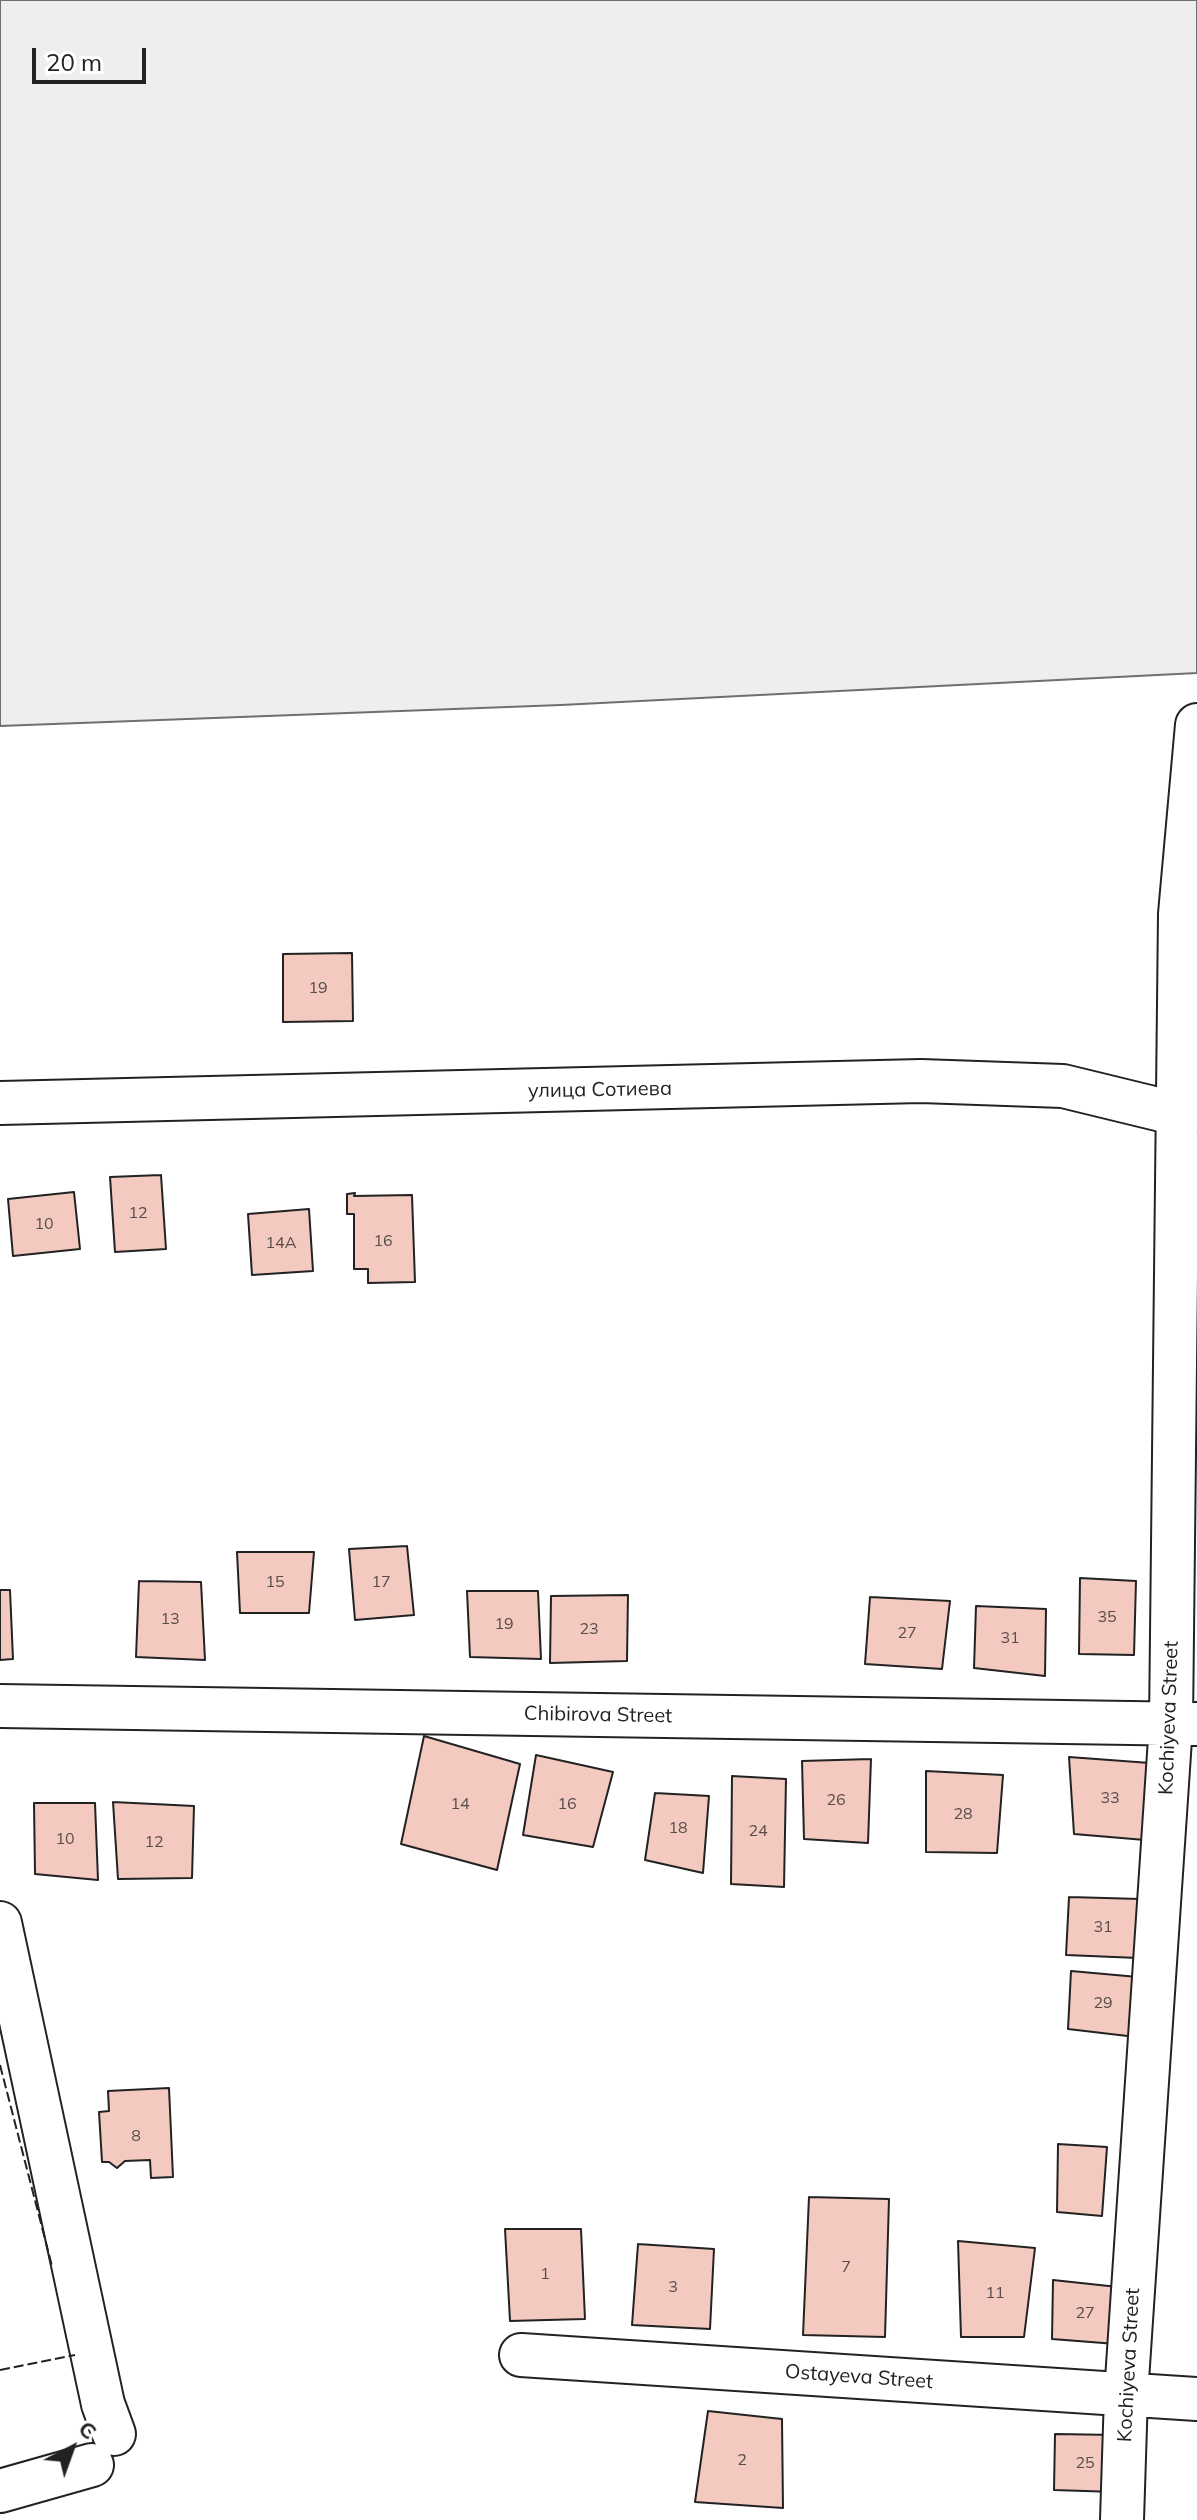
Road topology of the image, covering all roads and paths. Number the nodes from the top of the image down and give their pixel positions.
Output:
1 (1197, 725) edge
2 (0, 1103) edge
3 (1187, 1112) edge
4 (0, 1706) edge
5 (1184, 1724) edge
6 (0, 1923) edge
7 (521, 2355) dead end
8 (1126, 2395) junction
9 (1197, 2399) edge
10 (0, 2491) edge
11 (1122, 2520) edge

1 - 3 street, Kochiyeva Street
2 - 3 street, улица Сотиева
3 - 5 street, Kochiyeva Street
4 - 5 street, Chibirova Street
5 - 8 street, Kochiyeva Street
6 - 10 street
7 - 8 street, Ostayeva Street
8 - 9 street, Ostayeva Street
8 - 11 street, Kochiyeva Street

